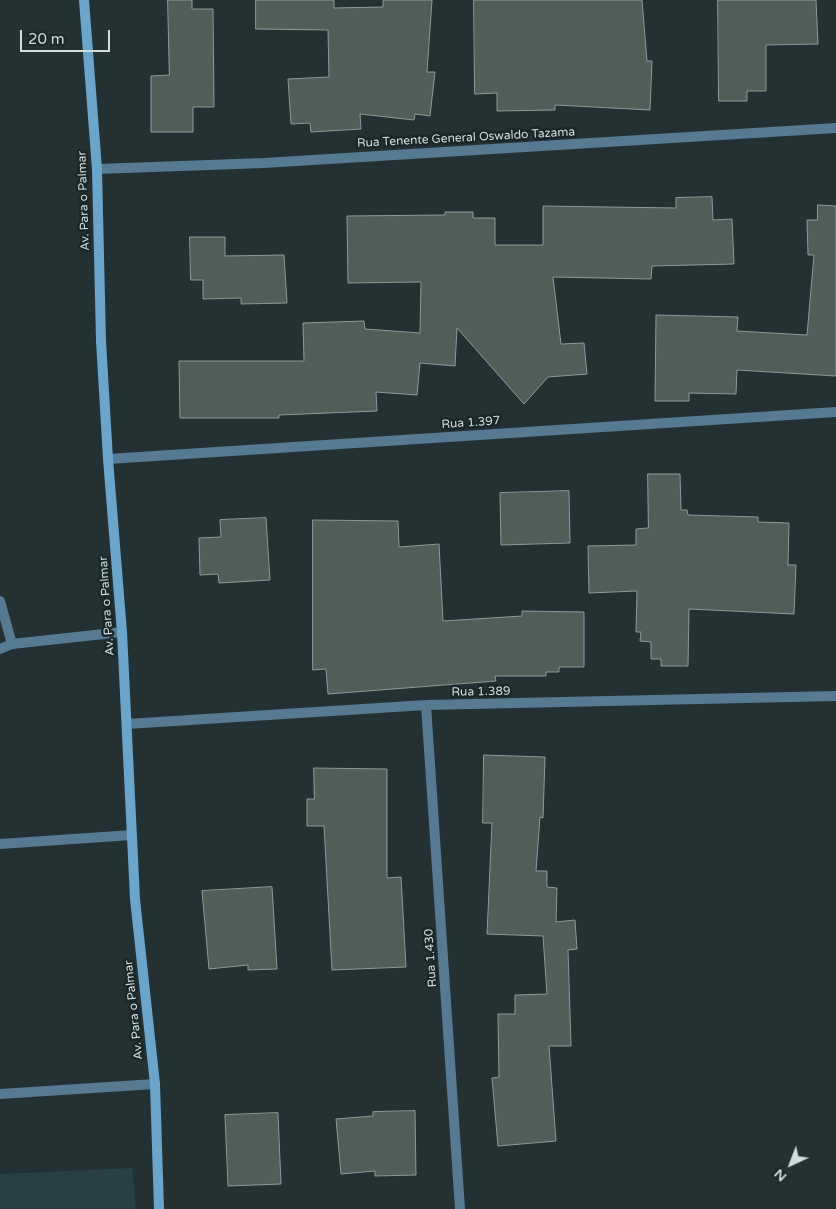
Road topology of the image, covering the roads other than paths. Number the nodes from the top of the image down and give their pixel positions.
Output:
1 (84, 0) edge
2 (836, 128) edge
3 (97, 168) junction
4 (836, 412) edge
5 (108, 459) junction
6 (0, 602) edge
7 (122, 632) junction
8 (12, 644) junction
9 (0, 648) edge
10 (836, 696) edge
11 (426, 705) junction
12 (127, 724) junction
13 (132, 835) junction
14 (0, 844) edge
15 (155, 1084) junction
16 (0, 1094) edge
17 (159, 1209) edge
18 (460, 1209) edge

1 - 3 main road, Av. Para o Palmar
2 - 3 street, Rua Tenente General Oswaldo Tazama
3 - 5 main road, Av. Para o Palmar
4 - 5 street, Rua 1.397
5 - 7 main road, Av. Para o Palmar
6 - 8 street
7 - 8 street
7 - 12 main road, Av. Para o Palmar
8 - 9 street
10 - 11 street, Rua 1.389
11 - 12 street, Rua 1.389
11 - 18 street, Rua 1.430
12 - 13 main road, Av. Para o Palmar
13 - 14 street
13 - 15 main road, Av. Para o Palmar
15 - 16 street
15 - 17 main road, Av. Para o Palmar

